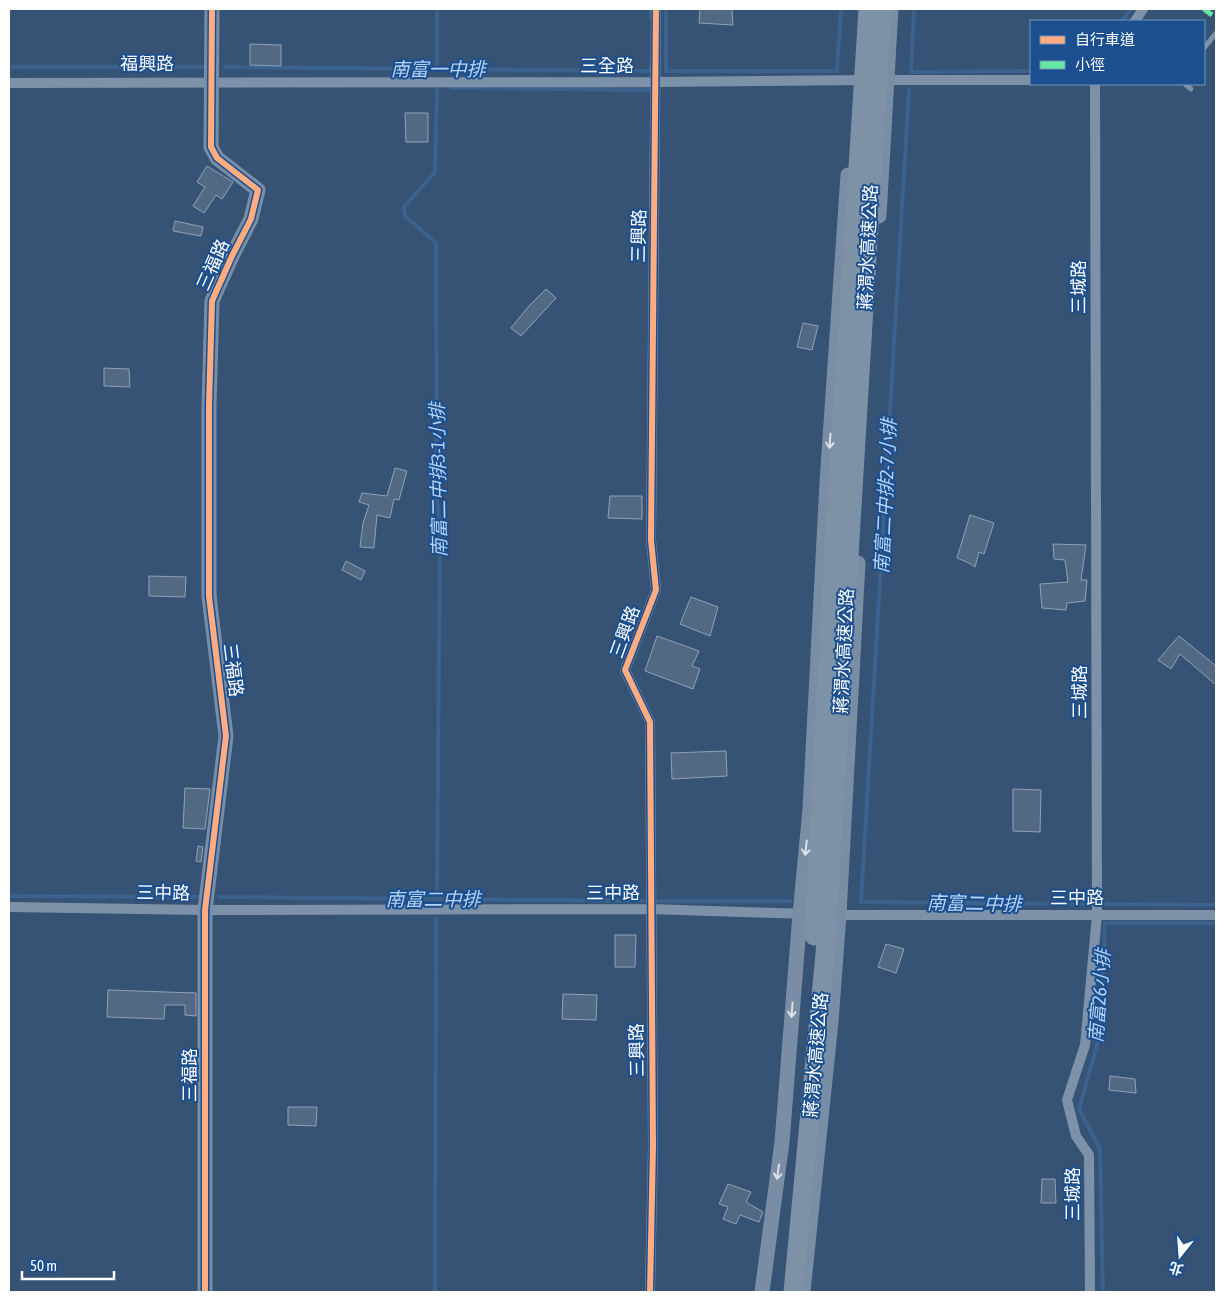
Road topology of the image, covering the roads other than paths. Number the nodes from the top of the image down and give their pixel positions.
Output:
1 (212, 9) edge
2 (656, 9) edge
3 (859, 9) edge
4 (868, 9) edge
5 (882, 9) edge
6 (892, 9) edge
7 (1143, 9) edge
8 (1136, 20) edge
9 (1216, 33) edge
10 (1205, 47) edge
11 (855, 80) junction
12 (888, 80) junction
13 (1030, 80) edge
14 (656, 82) junction
15 (9, 83) edge
16 (212, 83) junction
17 (1095, 85) edge
18 (1186, 85) edge
19 (1191, 89) dead end
20 (9, 907) edge
21 (650, 909) junction
22 (205, 910) junction
23 (800, 914) junction
24 (1097, 914) junction
25 (839, 915) junction
26 (1216, 915) edge
27 (206, 1292) edge
28 (650, 1292) edge
29 (762, 1292) edge
30 (780, 1292) edge
31 (793, 1292) edge
32 (803, 1292) edge
33 (1090, 1292) edge

1 - 16 main road
2 - 14 street, 三興路
3 - 11 main road
4 - 30 highway, 蔣渭水高速公路, bridge
5 - 31 highway, 蔣渭水高速公路, bridge
6 - 12 main road
7 - 8 street
9 - 10 lane
11 - 12 street, 三全路
11 - 14 street, 三全路
11 -> 23 main road
12 - 13 street, 三全路
12 - 25 main road
14 - 16 street, 三全路
14 - 21 street, 三興路
15 - 16 street, 福興路
16 - 22 main road, 三福路
17 - 24 street, 三城路
18 - 19 lane
20 - 22 street, 三中路
21 - 22 street, 三中路
21 - 23 street, 三中路
21 - 28 street, 三興路
22 - 27 main road, 三福路
23 - 25 street, 三中路
23 -> 29 main road
24 - 25 street, 三中路
24 - 26 street, 三中路
24 - 33 street, 三城路
25 - 32 main road

